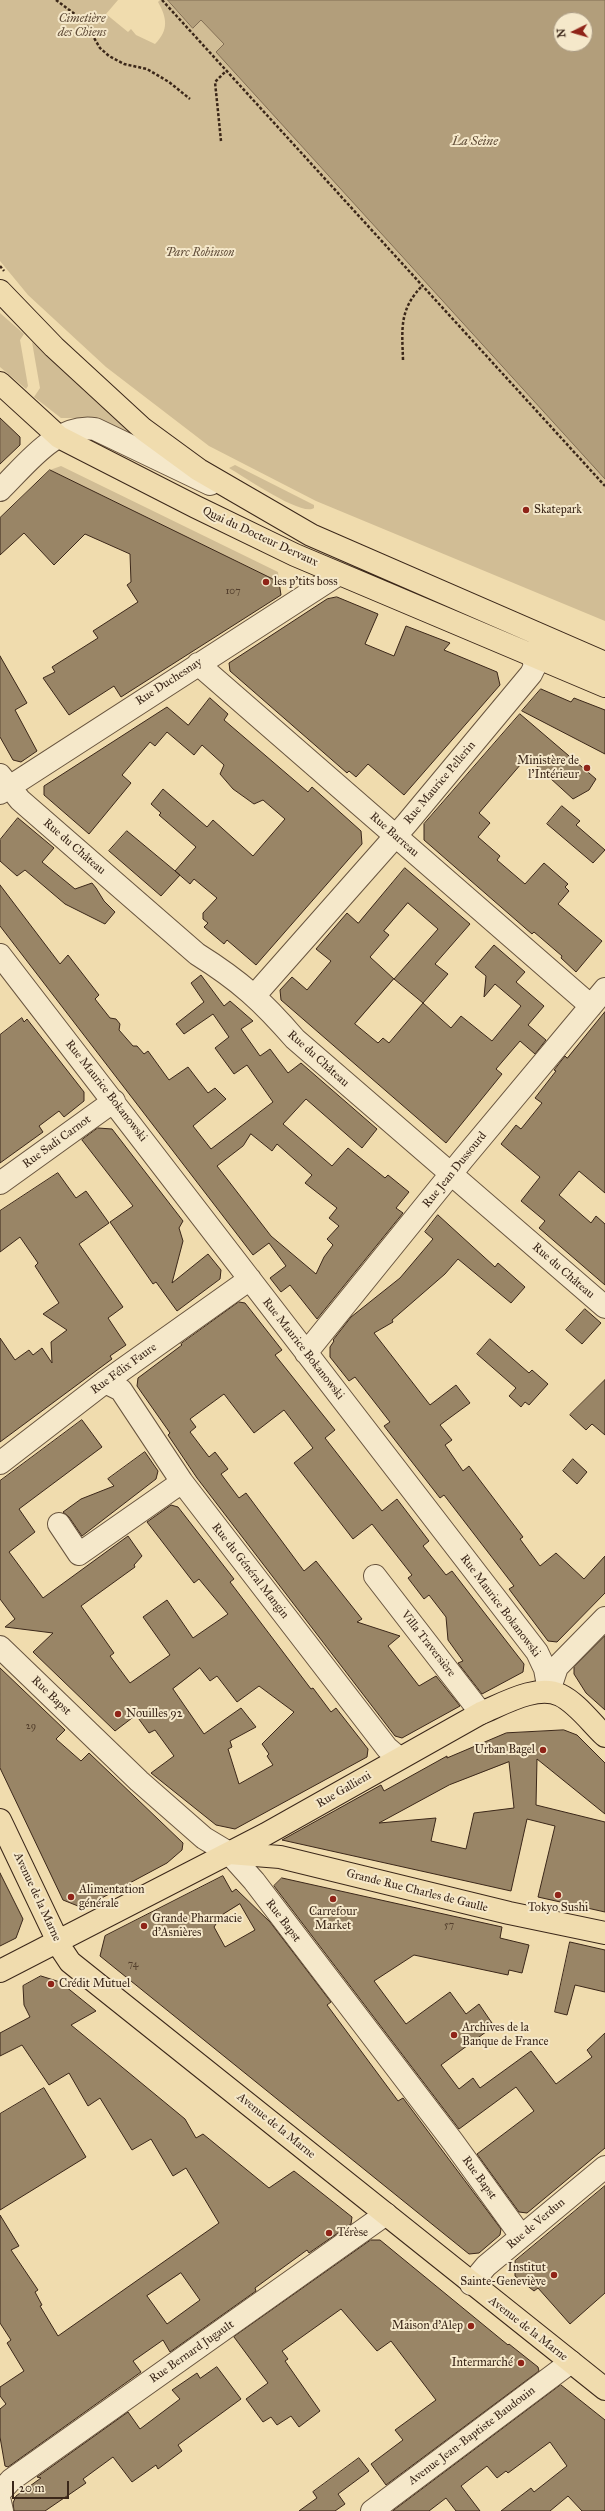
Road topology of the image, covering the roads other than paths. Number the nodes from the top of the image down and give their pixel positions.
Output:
1 (0, 291) edge
2 (0, 303) edge
3 (21, 314) junction
4 (0, 384) edge
5 (59, 437) junction
6 (0, 490) edge
7 (270, 511) junction
8 (339, 574) junction
9 (532, 655) junction
10 (605, 663) edge
11 (198, 664) junction
12 (605, 686) edge
13 (3, 785) edge
14 (394, 836) junction
15 (0, 955) edge
16 (605, 989) edge
17 (255, 995) junction
18 (591, 1006) junction
19 (114, 1101) junction
20 (451, 1174) junction
21 (0, 1183) edge
22 (250, 1279) junction
23 (605, 1308) edge
24 (306, 1353) junction
25 (105, 1382) junction
26 (0, 1463) edge
27 (182, 1482) junction
28 (59, 1524) dead end
29 (375, 1576) dead end
30 (605, 1618) edge
31 (0, 1647) edge
32 (549, 1691) junction
33 (481, 1713) junction
34 (605, 1736) edge
35 (399, 1758) junction
36 (0, 1820) edge
37 (229, 1853) junction
38 (605, 1934) edge
39 (58, 1942) junction
40 (0, 1970) edge
41 (605, 2167) edge
42 (386, 2214) junction
43 (521, 2236) junction
44 (471, 2284) junction
45 (572, 2362) junction
46 (605, 2389) edge
47 (0, 2492) edge
48 (0, 2502) edge
49 (2, 2511) edge
50 (372, 2511) edge

1 - 3 main road
2 - 3 main road
3 - 7 main road
4 - 5 main road, Quai du Docteur Dervaux
5 - 6 street
5 - 7 street
5 - 8 main road, Quai du Docteur Dervaux
7 - 10 main road
8 - 9 main road, Quai du Docteur Dervaux
8 - 11 street, Rue Duchesnay
9 - 12 main road, Quai du Docteur Dervaux
9 - 14 street, Rue Maurice Pellerin
11 - 13 street, Rue Duchesnay
11 - 14 street, Rue Barreau
13 - 17 street, Rue du Château
14 - 17 street, Rue Maurice Pellerin
14 - 18 street, Rue Barreau
15 - 19 street, Rue Maurice Bokanowski
16 - 18 street, Rue Jean Dussourd
17 - 20 street, Rue du Château
18 - 20 street, Rue Jean Dussourd
19 - 21 street, Rue Sadi Carnot
19 - 22 street, Rue Maurice Bokanowski
20 - 23 street, Rue du Château
20 - 24 street, Rue Jean Dussourd
22 - 24 street, Rue Maurice Bokanowski
22 - 25 street, Rue Félix Faure
24 - 32 street, Rue Maurice Bokanowski
25 - 26 street, Rue Félix Faure
25 - 27 street, Rue du Général Mangin
27 - 28 street
27 - 35 street, Rue du Général Mangin
29 - 33 street, Villa Traversière
30 - 32 street
31 - 37 street, Rue Bapst
32 - 33 main road, Rue Gallieni
32 - 34 main road
33 - 35 main road, Rue Gallieni
35 - 37 main road, Rue Gallieni
36 - 39 main road, Avenue de la Marne
37 - 38 main road, Grande Rue Charles de Gaulle
37 - 39 main road, Rue Gallieni
37 - 43 street, Rue Bapst
39 - 40 main road, Rue Gallieni
39 - 42 main road, Avenue de la Marne
41 - 43 street, Rue de Verdun
42 - 44 main road, Avenue de la Marne
42 - 47 street, Rue Bernard Jugault
43 - 44 street, Rue de Verdun
44 - 45 main road, Avenue de la Marne
45 - 46 main road, Avenue de la Marne
45 - 50 street, Avenue Jean-Baptiste Baudouin
48 - 49 street

